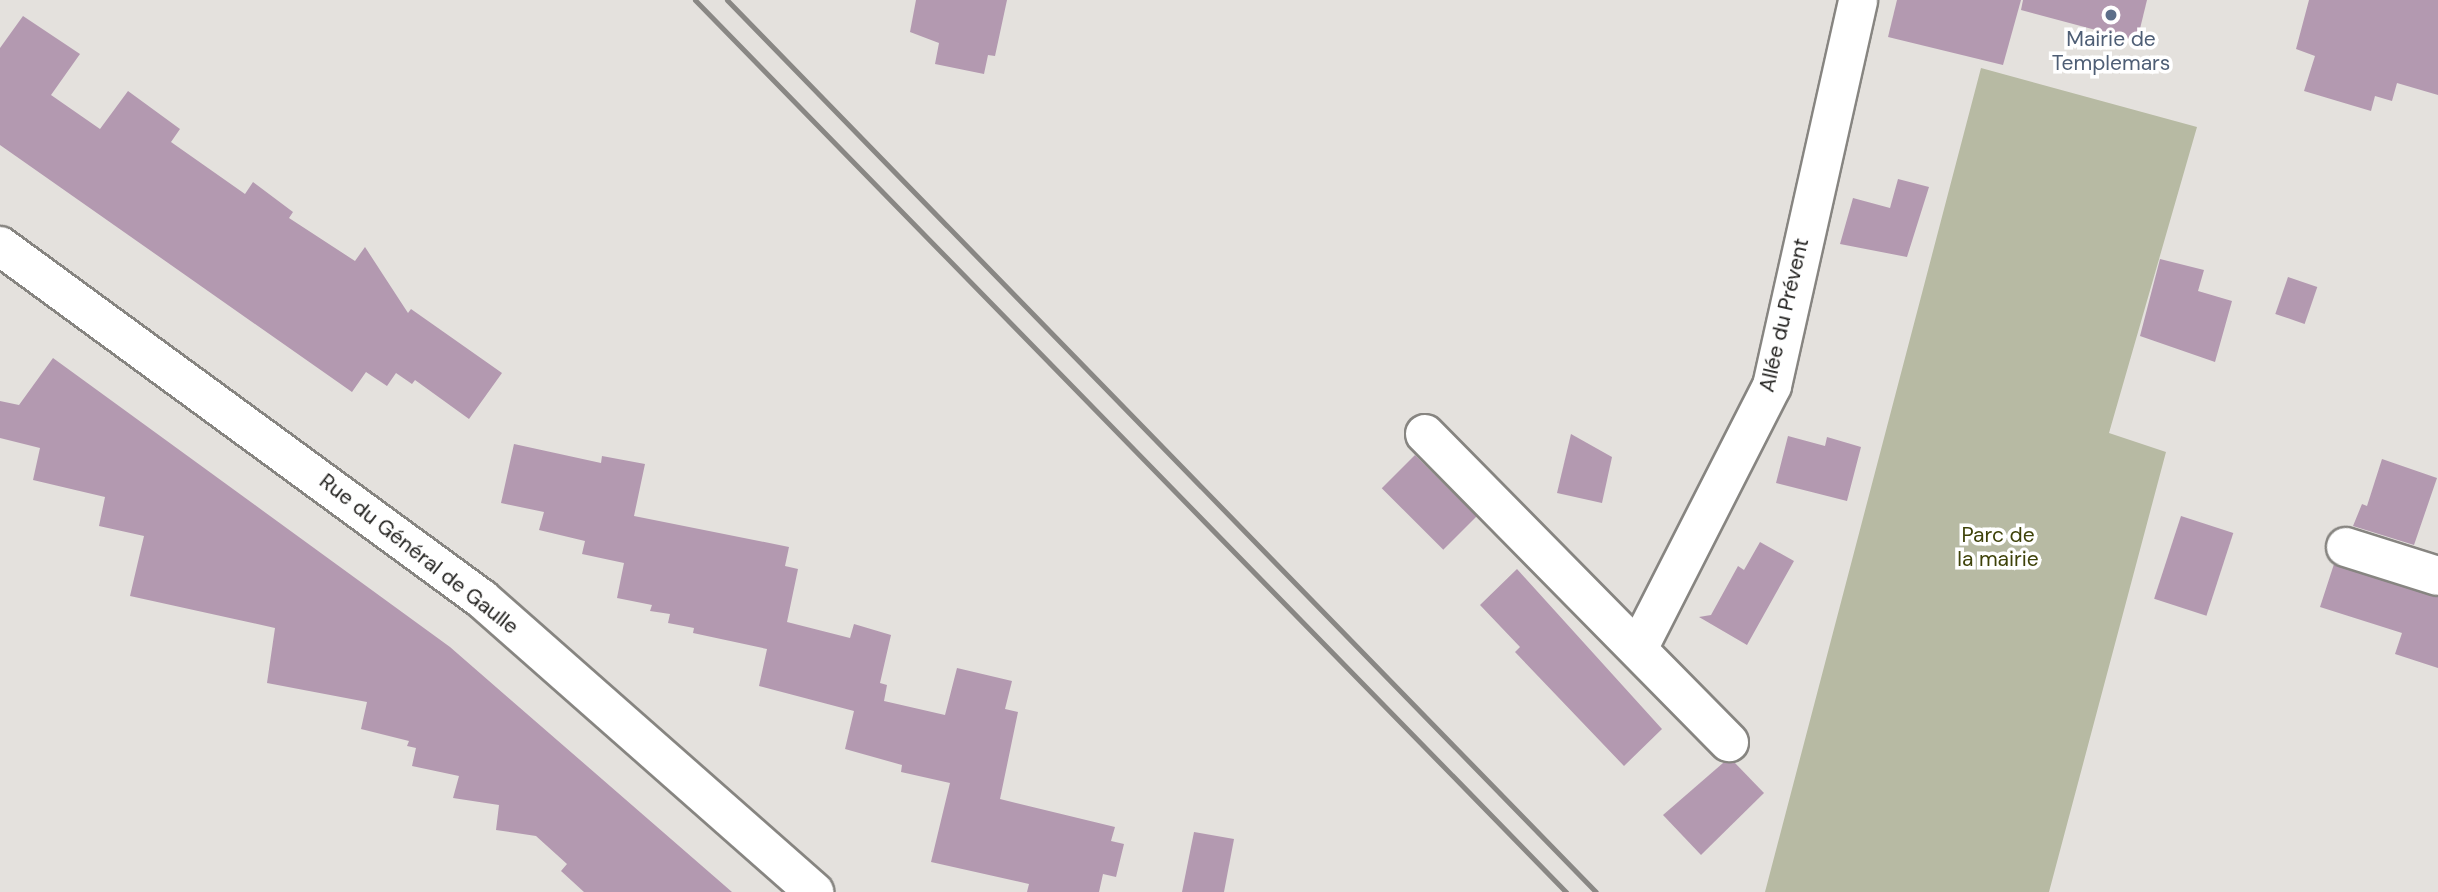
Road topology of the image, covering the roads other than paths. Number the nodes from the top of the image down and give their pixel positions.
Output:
1 (1858, 0) edge
2 (0, 246) edge
3 (1424, 434) dead end
4 (2346, 547) dead end
5 (2438, 576) edge
6 (1639, 647) junction
7 (1729, 742) dead end
8 (814, 892) edge

1 - 6 street, Allée du Prévent
2 - 8 street, Rue du Général de Gaulle
3 - 6 street
4 - 5 street
6 - 7 street

